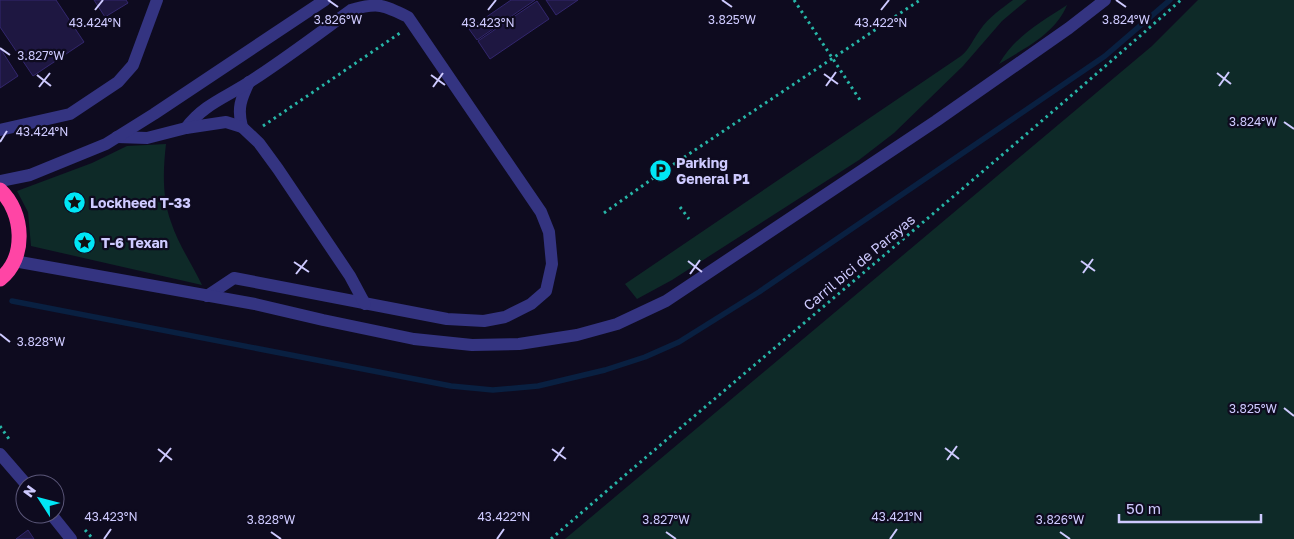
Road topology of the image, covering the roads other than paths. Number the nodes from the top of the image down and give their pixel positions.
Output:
1 (157, 0) edge
2 (325, 0) edge
3 (1105, 0) edge
4 (249, 82) junction
5 (242, 126) junction
6 (186, 128) junction
7 (0, 130) edge
8 (117, 137) junction
9 (0, 181) edge
10 (0, 190) edge
11 (14, 261) junction
12 (0, 280) edge
13 (207, 296) junction
14 (365, 304) junction
15 (0, 454) edge
16 (17, 474) edge
17 (59, 524) edge
18 (72, 539) edge

1 - 7 street
2 - 8 street
3 - 13 street
4 - 5 street
4 - 6 street
4 - 14 street
5 - 6 street
5 - 14 street
6 - 8 street
8 - 9 street
10 - 11 highway
11 - 12 highway
11 - 13 street
13 - 14 street
15 - 16 street
17 - 18 street

